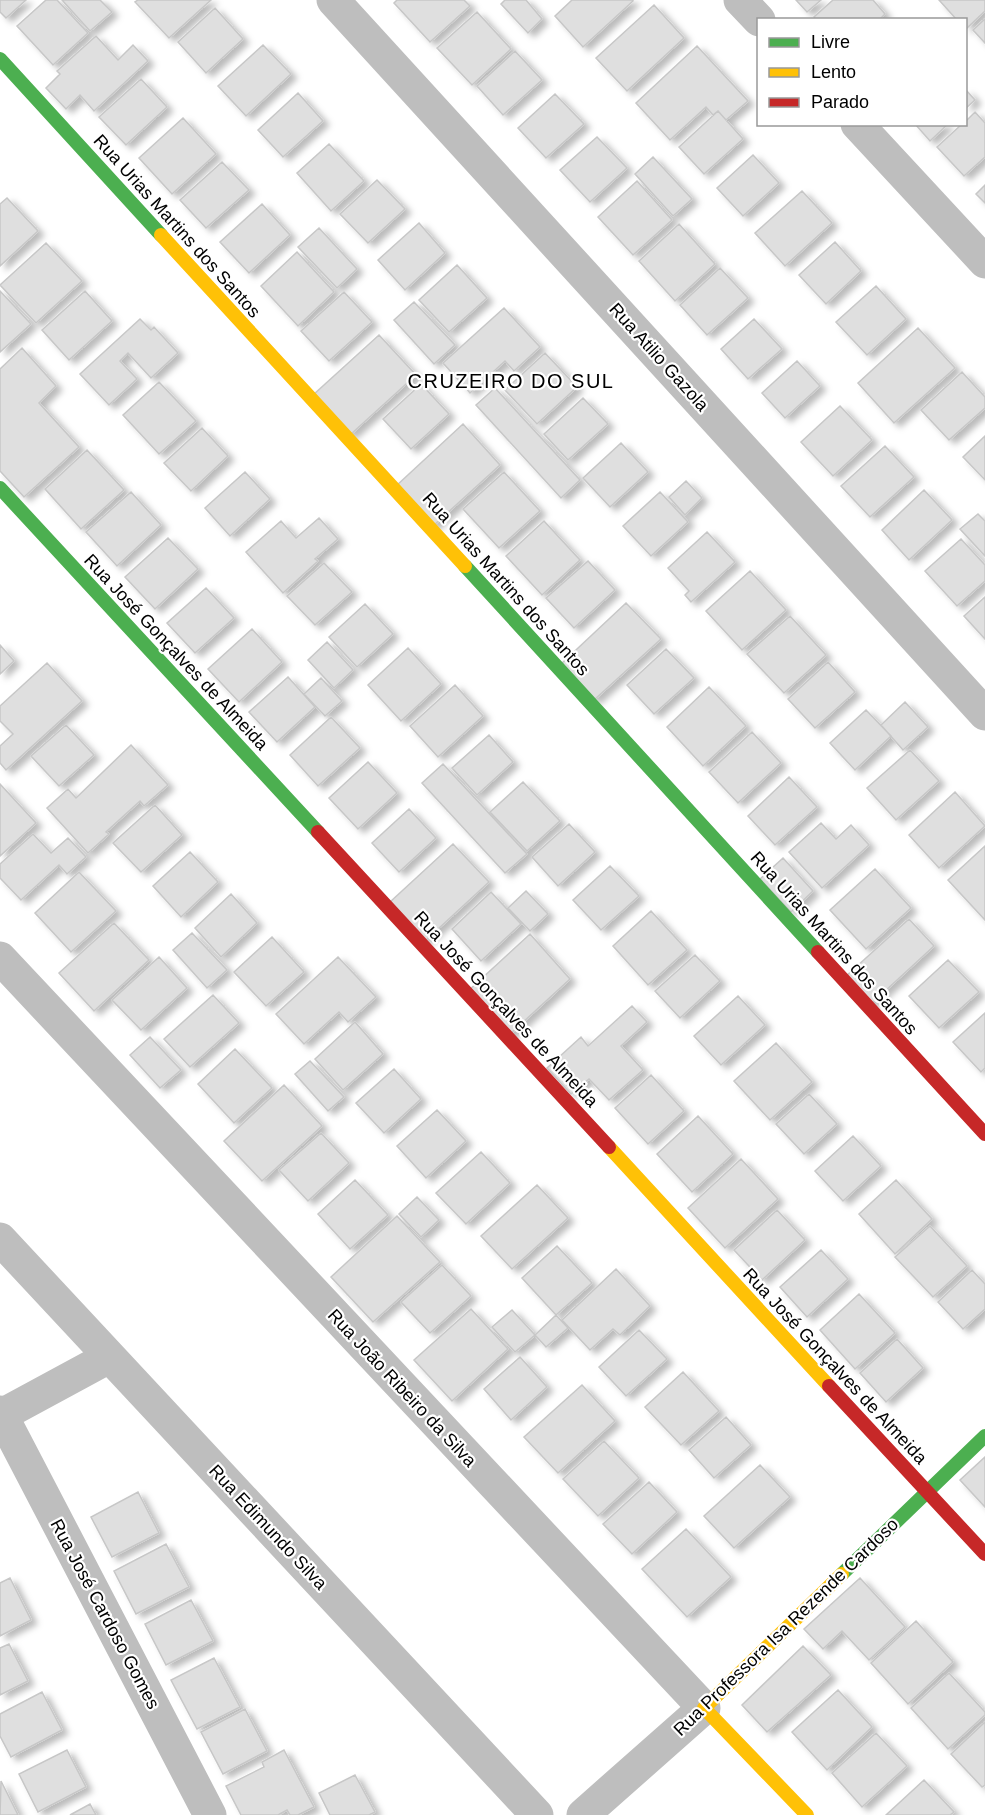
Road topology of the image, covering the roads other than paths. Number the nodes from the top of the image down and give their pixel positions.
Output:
1 (333, 0) edge
2 (740, 0) edge
3 (757, 18) edge
4 (0, 59) edge
5 (859, 126) edge
6 (985, 262) edge
7 (0, 488) edge
8 (985, 714) edge
9 (0, 958) edge
10 (985, 1134) edge
11 (0, 1239) edge
12 (109, 1358) junction
13 (0, 1414) edge
14 (985, 1436) edge
15 (927, 1492) junction
16 (985, 1554) edge
17 (704, 1708) junction
18 (210, 1815) edge
19 (537, 1815) edge
20 (583, 1815) edge
21 (807, 1815) edge

1 - 8 street, Rua Atilio Gazola
2 - 3 street
4 - 10 street, Rua Urias Martins dos Santos
5 - 6 street
7 - 15 street, Rua José Gonçalves de Almeida
9 - 17 street, Rua João Ribeiro da Silva
11 - 12 street, Rua Edimundo Silva
12 - 13 street
12 - 19 street, Rua Edimundo Silva
13 - 18 street, Rua José Cardoso Gomes
14 - 15 street, Rua Professora Isa Rezende Cardoso
15 - 16 street, Rua José Gonçalves de Almeida
15 - 17 street, Rua Professora Isa Rezende Cardoso
17 - 20 street, Rua Professora Isa Rezende Cardoso
17 - 21 street, Rua João Ribeiro da Silva

